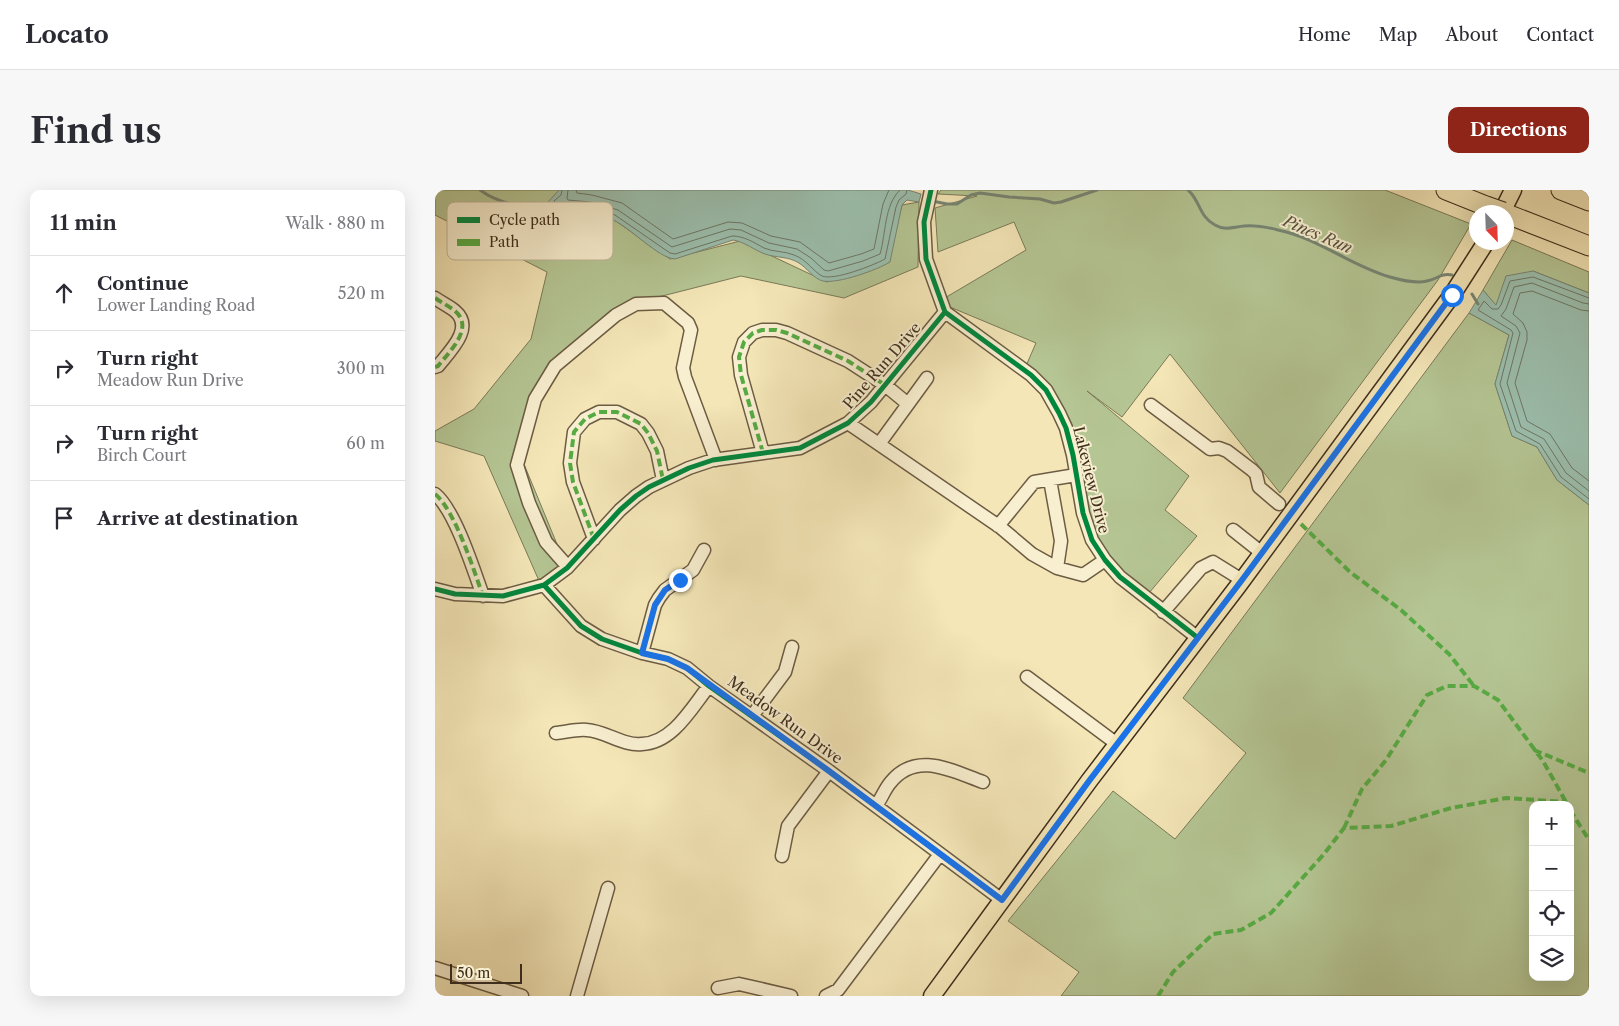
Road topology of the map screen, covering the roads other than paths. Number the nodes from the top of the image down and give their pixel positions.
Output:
1 (1446, 190) edge
2 (1513, 190) edge
3 (1561, 190) edge
4 (930, 191) edge
5 (1589, 201) edge
6 (1484, 205) edge
7 (1506, 205) edge
8 (1514, 217) edge
9 (1589, 246) edge
10 (1481, 250) edge
11 (435, 298) edge
12 (945, 312) junction
13 (435, 367) edge
14 (927, 378) dead end
15 (885, 385) junction
16 (908, 404) junction
17 (1151, 405) dead end
18 (848, 423) junction
19 (879, 444) junction
20 (763, 453) junction
21 (716, 460) junction
22 (1076, 475) junction
23 (663, 480) junction
24 (1050, 480) junction
25 (435, 494) edge
26 (1287, 510) junction
27 (999, 526) junction
28 (1233, 530) dead end
29 (594, 539) junction
30 (704, 550) dead end
31 (1262, 553) junction
32 (1105, 560) junction
33 (568, 567) junction
34 (1057, 568) junction
35 (1242, 580) junction
36 (543, 585) junction
37 (435, 589) edge
38 (483, 596) junction
39 (1163, 612) junction
40 (1198, 638) junction
41 (792, 646) dead end
42 (642, 653) junction
43 (1027, 677) dead end
44 (709, 686) junction
45 (752, 716) junction
46 (556, 732) dead end
47 (1117, 744) junction
48 (829, 771) junction
49 (983, 782) dead end
50 (877, 806) junction
51 (940, 854) junction
52 (782, 856) dead end
53 (608, 888) dead end
54 (1002, 900) junction
55 (435, 968) edge
56 (718, 988) dead end
57 (522, 996) edge
58 (577, 996) edge
59 (791, 996) edge
60 (826, 996) edge
61 (932, 996) edge

1 - 6 highway
2 - 7 main road
3 - 5 highway
4 - 12 street
8 - 9 highway
10 - 26 main road
11 - 13 street
12 - 15 street, Pine Run Drive
12 - 22 street, Lakeview Drive
14 - 16 street
15 - 16 street
15 - 18 street, Pine Run Drive
15 - 20 street
16 - 19 street
17 - 26 street
18 - 19 street
18 - 20 street, Pine Run Drive
19 - 27 street
20 - 21 street, Pine Run Drive
21 - 23 street, Pine Run Drive
21 - 33 street
22 - 24 street
22 - 32 street, Lakeview Drive
23 - 29 street, Pine Run Drive
23 - 29 street
24 - 27 street
24 - 34 street
25 - 38 street
26 - 31 main road
27 - 34 street
28 - 31 street
29 - 33 street, Pine Run Drive
30 - 42 street
31 - 35 main road
32 - 34 street
32 - 39 street, Lakeview Drive
33 - 36 street, Pine Run Drive
35 - 39 street
35 - 40 main road
36 - 38 street, Pine Run Drive
36 - 42 street, Meadow Run Drive
37 - 38 street, Pine Run Drive
39 - 40 street, Lakeview Drive
40 - 47 main road
41 - 45 street
42 - 44 street, Meadow Run Drive
43 - 47 street
44 - 45 street, Meadow Run Drive
44 - 46 street
45 - 48 street, Meadow Run Drive
47 - 54 main road
48 - 50 street, Meadow Run Drive
48 - 52 street
49 - 50 street
50 - 51 street, Meadow Run Drive
51 - 54 street, Meadow Run Drive
51 - 60 street
53 - 58 street
54 - 61 main road
55 - 57 street
56 - 59 street

